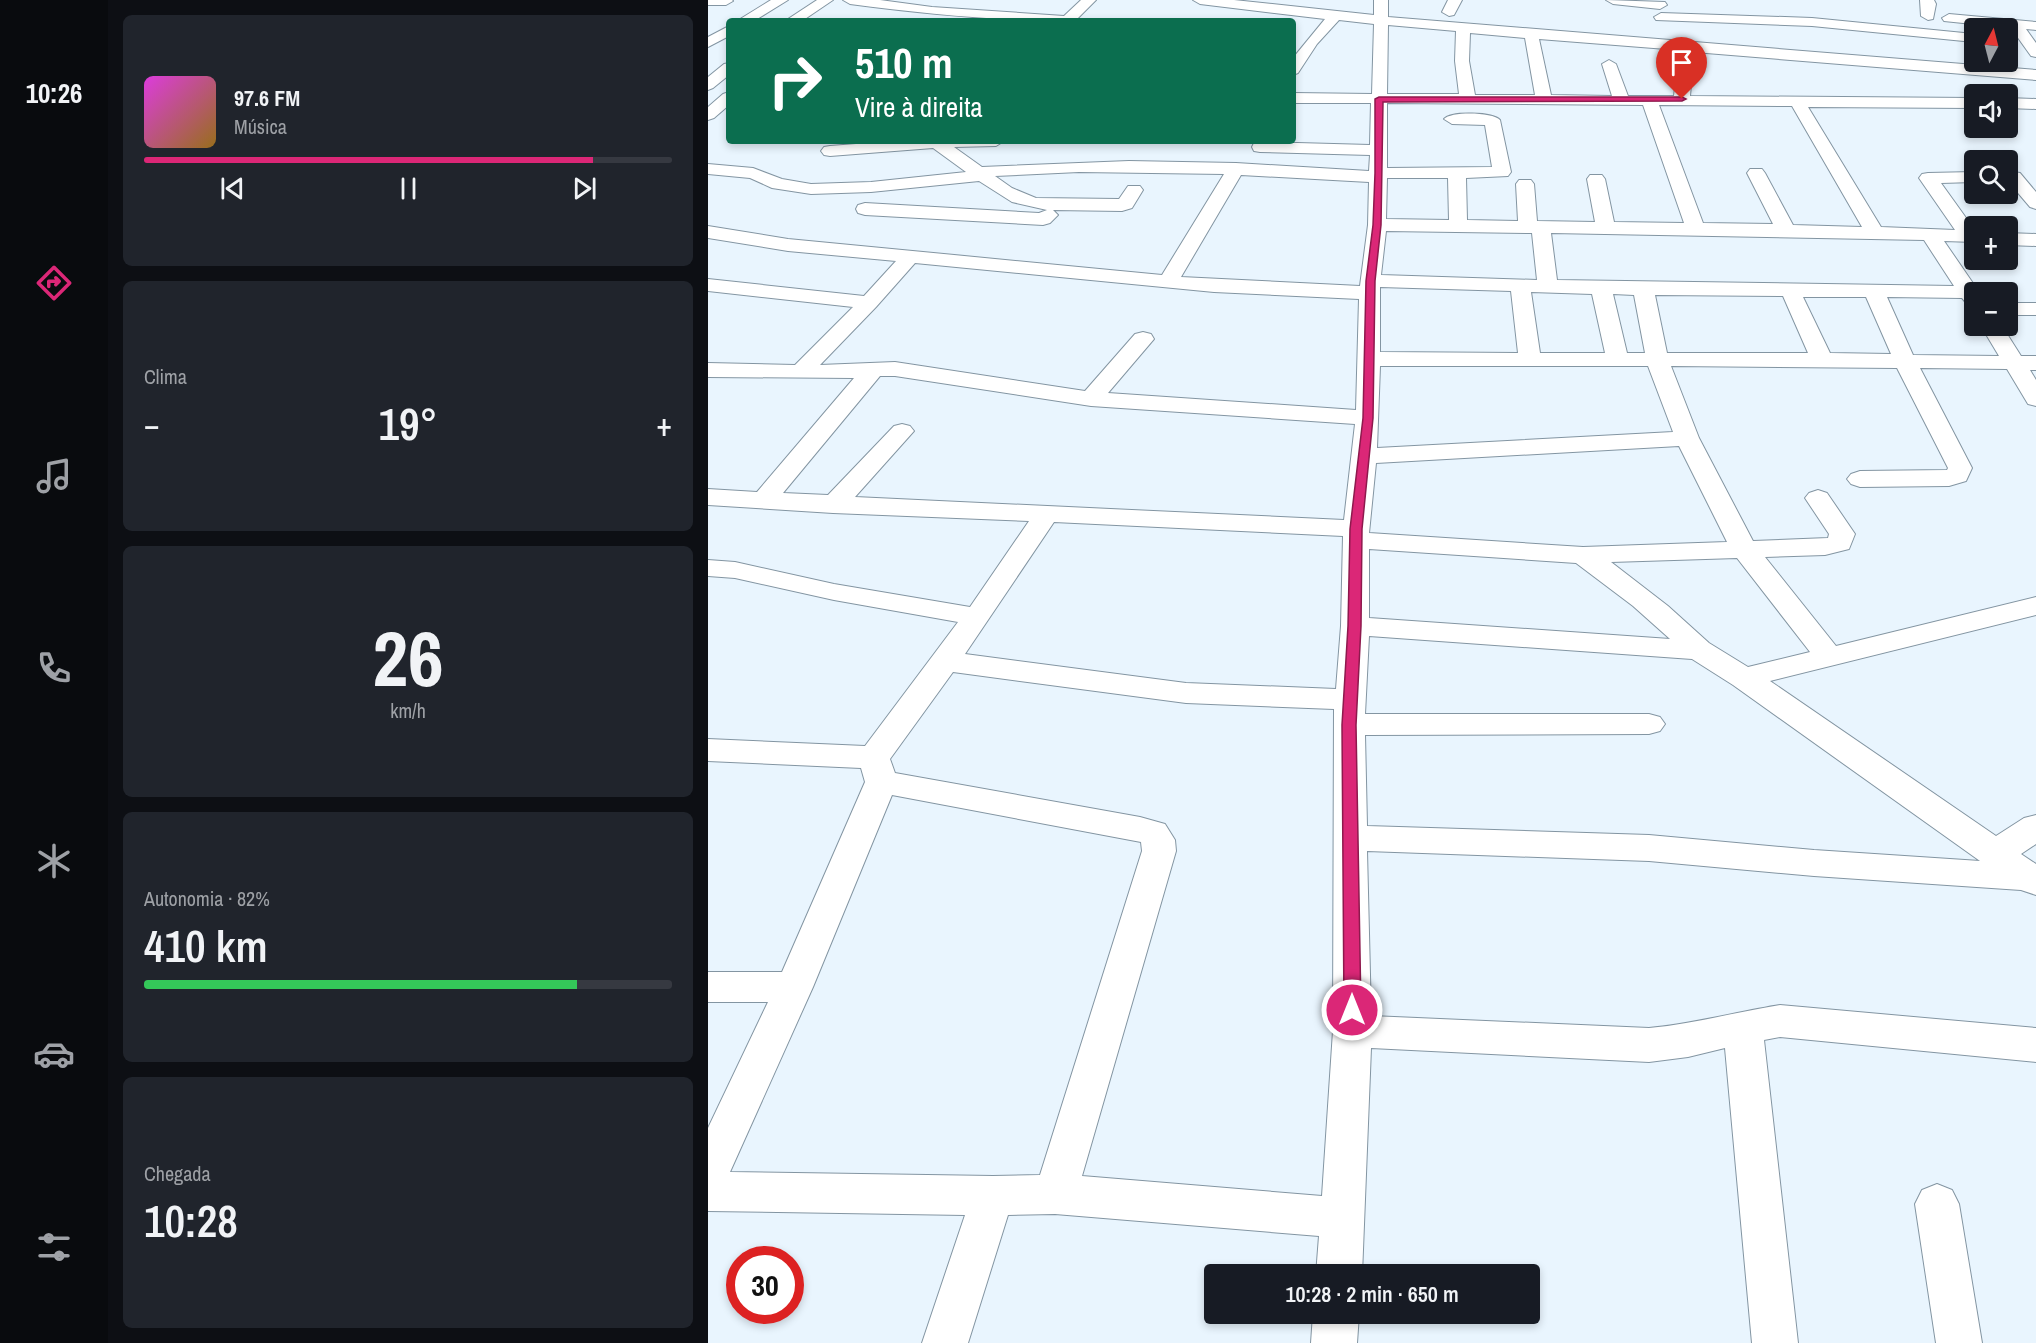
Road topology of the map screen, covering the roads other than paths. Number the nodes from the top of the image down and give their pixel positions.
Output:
1 (781, 0) edge
2 (826, 0) edge
3 (850, 0) edge
4 (930, 0) edge
5 (1089, 0) edge
6 (1200, 0) edge
7 (1331, 0) edge
8 (1927, 0) edge
9 (708, 1) edge
10 (726, 1) edge
11 (1609, 1) edge
12 (876, 4) junction
13 (1822, 5) dead end
14 (1384, 8) edge
15 (913, 9) junction
16 (1453, 13) edge
17 (1318, 14) junction
18 (1659, 15) edge
19 (1289, 16) edge
20 (1336, 16) junction
21 (858, 17) dead end
22 (749, 18) edge
23 (797, 18) edge
24 (908, 18) edge
25 (1020, 18) edge
26 (1071, 18) edge
27 (1964, 20) edge
28 (1812, 22) junction
29 (2018, 25) edge
30 (2036, 26) edge
31 (2018, 28) edge
32 (726, 32) edge
33 (1923, 33) junction
34 (1530, 34) junction
35 (1739, 34) dead end
36 (1755, 37) dead end
37 (1964, 37) edge
38 (710, 40) edge
39 (1687, 47) junction
40 (2032, 48) edge
41 (1804, 57) junction
42 (1610, 64) dead end
43 (1296, 65) edge
44 (1932, 68) junction
45 (726, 70) edge
46 (2036, 75) edge
47 (708, 85) edge
48 (708, 96) edge
49 (726, 96) edge
50 (1296, 98) edge
51 (726, 99) edge
52 (1544, 99) junction
53 (1620, 99) junction
54 (1649, 99) junction
55 (1682, 99) junction
56 (1468, 100) junction
57 (1797, 101) junction
58 (1964, 103) edge
59 (2018, 104) edge
60 (2034, 106) edge
61 (1386, 113) junction
62 (708, 115) edge
63 (1441, 119) dead end
64 (912, 144) edge
65 (938, 144) edge
66 (1260, 147) dead end
67 (830, 151) dead end
68 (1379, 166) junction
69 (1236, 168) junction
70 (708, 169) edge
71 (1756, 172) dead end
72 (981, 173) junction
73 (1456, 173) junction
74 (1964, 177) edge
75 (2018, 177) edge
76 (2036, 177) edge
77 (1596, 179) dead end
78 (1525, 184) dead end
79 (2018, 185) edge
80 (1134, 190) dead end
81 (2036, 203) edge
82 (1055, 205) junction
83 (865, 209) dead end
84 (1377, 225) junction
85 (1964, 225) edge
86 (1458, 226) junction
87 (1535, 227) junction
88 (1606, 228) junction
89 (1696, 229) junction
90 (1786, 230) junction
91 (708, 232) edge
92 (1875, 233) junction
93 (1930, 234) junction
94 (1964, 236) edge
95 (2018, 239) edge
96 (2036, 240) edge
97 (911, 256) junction
98 (1168, 281) junction
99 (1520, 284) junction
100 (708, 285) edge
101 (1964, 285) edge
102 (1548, 286) junction
103 (1370, 287) junction
104 (1601, 288) junction
105 (1643, 289) junction
106 (1790, 290) junction
107 (1873, 290) junction
108 (1964, 296) edge
109 (870, 303) junction
110 (2018, 309) edge
111 (2036, 309) edge
112 (2001, 336) edge
113 (1143, 339) dead end
114 (1368, 359) junction
115 (1530, 359) junction
116 (1618, 360) junction
117 (1657, 360) junction
118 (1822, 360) junction
119 (1905, 361) junction
120 (2026, 363) edge
121 (873, 370) junction
122 (801, 371) junction
123 (710, 372) edge
124 (1092, 399) junction
125 (2036, 399) edge
126 (1368, 418) junction
127 (902, 431) dead end
128 (1687, 438) junction
129 (1364, 456) junction
130 (1860, 479) dead end
131 (708, 497) edge
132 (1818, 498) dead end
133 (764, 500) junction
134 (833, 505) junction
135 (1046, 515) junction
136 (1357, 535) junction
137 (1745, 550) junction
138 (1583, 555) junction
139 (708, 568) edge
140 (2036, 606) edge
141 (977, 617) junction
142 (1355, 626) junction
143 (1699, 650) junction
144 (1829, 657) junction
145 (945, 661) junction
146 (1744, 678) junction
147 (1350, 712) junction
148 (1649, 724) dead end
149 (708, 750) edge
150 (878, 770) junction
151 (2036, 827) edge
152 (1352, 838) junction
153 (1994, 854) junction
154 (2032, 880) edge
155 (708, 987) edge
156 (794, 987) junction
157 (1743, 1027) junction
158 (1353, 1031) junction
159 (2036, 1045) edge
160 (708, 1173) edge
161 (708, 1191) edge
162 (1055, 1194) junction
163 (993, 1196) junction
164 (1937, 1204) dead end
165 (1343, 1218) junction
166 (1340, 1264) edge
167 (1335, 1324) edge
168 (945, 1343) edge
169 (1334, 1343) edge
170 (1774, 1343) edge
171 (1959, 1343) edge

1 - 22 street
2 - 23 street
3 - 12 street
4 - 15 street
5 - 26 street
6 - 19 street
7 - 17 street
8 - 27 street
9 - 10 street
11 - 18 street
12 - 15 street
12 - 21 street
13 - 28 street
14 - 16 street
14 - 20 street
14 - 61 street
15 - 24 street
15 - 25 street
16 - 34 street
16 - 56 street
17 - 19 street
17 - 20 street
18 - 28 street
18 - 35 street
20 - 43 street
28 - 33 street
29 - 30 street
31 - 40 street
32 - 38 street
33 - 37 street
33 - 44 street
34 - 39 street
34 - 52 street
36 - 41 street
39 - 41 street
39 - 55 street
41 - 44 street
42 - 53 street
44 - 46 street
45 - 47 street
48 - 49 street
50 - 61 street
51 - 62 street
52 - 53 street
52 - 56 street
53 - 54 street
54 - 55 street
54 - 89 street
55 - 57 street
56 - 61 street
57 - 58 street
57 - 92 street
59 - 60 street
61 - 68 street
63 - 73 street
64 - 67 street
65 - 72 street
66 - 68 street
68 - 69 street
68 - 73 street
68 - 84 street
69 - 72 street
69 - 98 street
70 - 72 street
71 - 90 street
72 - 82 street
73 - 86 street
74 - 85 street
75 - 76 street
77 - 88 street
78 - 87 street
79 - 81 street
80 - 82 street
82 - 83 street
84 - 86 street
84 - 103 street
86 - 87 street
87 - 88 street
87 - 102 street
88 - 89 street
89 - 90 street
90 - 92 street
91 - 97 street
92 - 93 street
93 - 94 street
93 - 101 street
95 - 96 street
97 - 98 street
97 - 109 street
98 - 103 street
99 - 102 street
99 - 103 street
99 - 115 street
100 - 109 street
102 - 104 street
103 - 114 street
104 - 105 street
104 - 116 street
105 - 106 street
105 - 117 street
106 - 107 street
106 - 118 street
107 - 108 street
107 - 119 street
109 - 122 street
110 - 111 street
112 - 120 street
113 - 124 street
114 - 115 street
114 - 126 street
115 - 116 street
116 - 117 street
117 - 118 street
117 - 128 street
118 - 119 street
119 - 120 street
119 - 130 street
120 - 125 street
121 - 122 street
121 - 124 street
121 - 133 street
122 - 123 street
124 - 126 street
126 - 129 street
127 - 134 street
128 - 129 street
128 - 137 street
129 - 136 street
131 - 133 street
132 - 137 street
133 - 134 street
134 - 135 street
135 - 136 street
135 - 141 street
136 - 138 street
136 - 142 street
137 - 138 street
137 - 144 street
138 - 143 street
139 - 141 street
140 - 144 street
141 - 145 street
142 - 143 street
142 - 147 street
143 - 146 street
144 - 146 street
145 - 147 street
145 - 150 street
146 - 153 street
147 - 148 street
147 - 152 street
149 - 150 street
150 - 156 street
150 - 162 street
151 - 153 street
152 - 154 street
152 - 158 street
153 - 154 street
155 - 156 street
156 - 160 street
157 - 158 street
157 - 159 street
157 - 170 street
158 - 165 street
161 - 163 street
162 - 163 street
162 - 165 street
163 - 168 street
164 - 171 street
165 - 166 street
167 - 169 street

